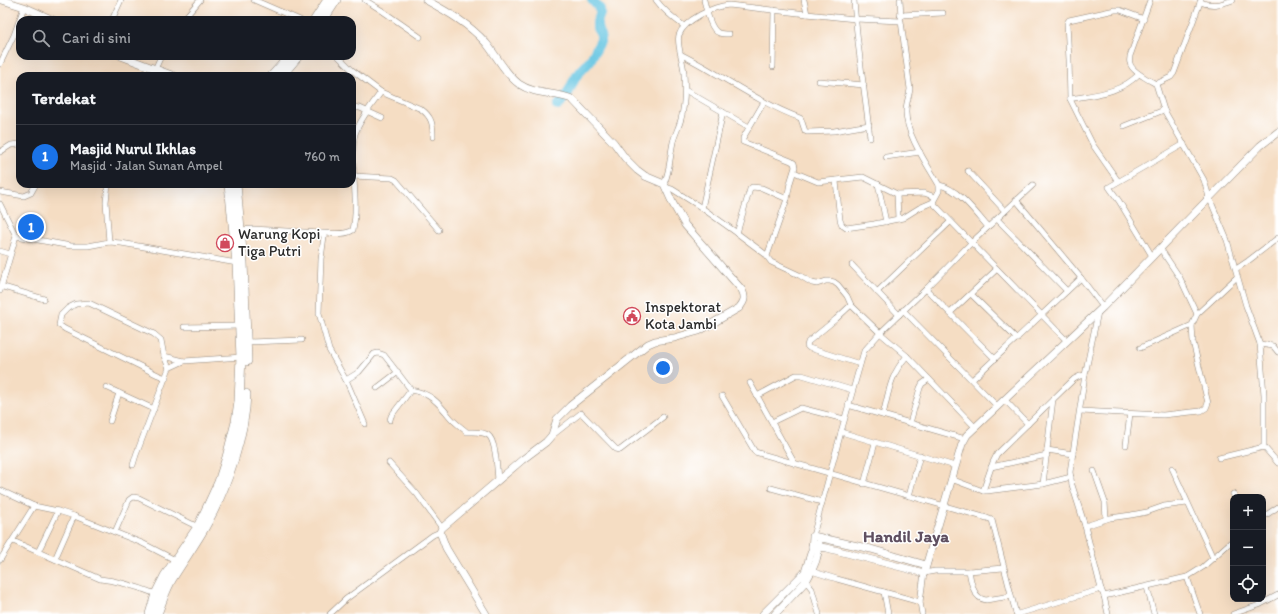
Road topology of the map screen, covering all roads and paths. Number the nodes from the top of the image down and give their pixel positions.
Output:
1 (2, 0) edge
2 (121, 0) edge
3 (200, 0) edge
4 (254, 0) edge
5 (328, 0) edge
6 (336, 0) edge
7 (365, 0) edge
8 (426, 0) edge
9 (656, 0) edge
10 (704, 0) edge
11 (804, 0) edge
12 (854, 0) edge
13 (900, 0) edge
14 (1150, 0) edge
15 (1233, 0) edge
16 (1201, 1) edge
17 (263, 2) edge
18 (24, 7) junction
19 (774, 10) junction
20 (707, 11) junction
21 (943, 13) dead end
22 (807, 14) junction
23 (900, 15) junction
24 (21, 16) edge
25 (44, 16) edge
26 (114, 16) edge
27 (187, 16) edge
28 (292, 16) edge
29 (318, 16) edge
30 (325, 16) edge
31 (855, 19) junction
32 (1144, 20) junction
33 (901, 21) junction
34 (684, 26) junction
35 (16, 29) edge
36 (729, 34) dead end
37 (420, 37) dead end
38 (2, 53) edge
39 (682, 55) junction
40 (133, 60) edge
41 (159, 60) edge
42 (286, 60) edge
43 (295, 60) edge
44 (342, 60) edge
45 (0, 64) edge
46 (773, 67) dead end
47 (156, 68) junction
48 (154, 72) edge
49 (165, 72) edge
50 (276, 72) edge
51 (284, 72) edge
52 (355, 72) edge
53 (356, 73) edge
54 (1139, 74) junction
55 (819, 81) dead end
56 (864, 84) junction
57 (1156, 84) junction
58 (684, 90) junction
59 (381, 92) junction
60 (1070, 99) junction
61 (764, 102) junction
62 (356, 108) edge
63 (1164, 110) junction
64 (368, 112) junction
65 (723, 112) junction
66 (382, 118) dead end
67 (868, 125) junction
68 (1124, 126) dead end
69 (749, 127) junction
70 (356, 132) edge
71 (1278, 132) edge
72 (433, 137) dead end
73 (870, 138) dead end
74 (16, 144) edge
75 (1184, 144) junction
76 (0, 152) edge
77 (920, 152) junction
78 (886, 157) dead end
79 (968, 170) dead end
80 (794, 172) junction
81 (356, 176) edge
82 (836, 181) junction
83 (1118, 181) junction
84 (878, 184) junction
85 (665, 185) junction
86 (939, 185) junction
87 (1033, 185) dead end
88 (34, 188) edge
89 (108, 188) edge
90 (230, 188) edge
91 (236, 188) edge
92 (354, 188) edge
93 (0, 192) edge
94 (897, 194) junction
95 (1209, 196) junction
96 (787, 199) junction
97 (934, 200) junction
98 (1016, 200) junction
99 (0, 204) edge
100 (702, 208) junction
101 (1005, 211) junction
102 (0, 215) edge
103 (6, 217) junction
104 (898, 219) junction
105 (996, 219) junction
106 (886, 222) junction
107 (950, 222) junction
108 (988, 227) junction
109 (240, 230) junction
110 (438, 230) dead end
111 (321, 233) junction
112 (737, 233) junction
113 (16, 236) junction
114 (1278, 238) edge
115 (109, 242) junction
116 (971, 243) junction
117 (1160, 248) junction
118 (0, 251) edge
119 (10, 254) junction
120 (767, 256) junction
121 (1152, 256) junction
122 (240, 263) junction
123 (852, 265) dead end
124 (997, 269) junction
125 (1236, 269) junction
126 (1237, 277) junction
127 (1081, 278) junction
128 (0, 288) edge
129 (926, 289) junction
130 (877, 292) junction
131 (1067, 292) junction
132 (971, 294) junction
133 (44, 299) dead end
134 (851, 305) junction
135 (1100, 309) junction
136 (904, 310) junction
137 (950, 313) junction
138 (1196, 314) junction
139 (899, 315) junction
140 (1042, 315) junction
141 (1192, 325) junction
142 (240, 326) junction
143 (184, 327) dead end
144 (880, 333) junction
145 (1017, 339) junction
146 (302, 340) dead end
147 (1067, 341) junction
148 (247, 342) junction
149 (1260, 344) junction
150 (1276, 344) edge
151 (1140, 348) dead end
152 (1278, 352) edge
153 (164, 356) junction
154 (907, 356) junction
155 (244, 357) junction
156 (995, 359) junction
157 (184, 361) junction
158 (860, 364) junction
159 (169, 368) junction
160 (398, 372) junction
161 (1085, 375) junction
162 (166, 378) junction
163 (929, 379) junction
164 (346, 380) junction
165 (972, 380) junction
166 (750, 383) dead end
167 (106, 386) dead end
168 (377, 388) dead end
169 (411, 390) junction
170 (852, 390) junction
171 (119, 393) junction
172 (722, 396) dead end
173 (757, 396) junction
174 (1004, 399) junction
175 (1053, 400) junction
176 (848, 404) junction
177 (997, 406) junction
178 (154, 409) junction
179 (1080, 411) junction
180 (882, 414) junction
181 (1130, 414) junction
182 (663, 417) dead end
183 (844, 419) junction
184 (390, 420) dead end
185 (110, 421) dead end
186 (772, 422) junction
187 (910, 423) junction
188 (366, 424) dead end
189 (1028, 424) junction
190 (975, 427) junction
191 (841, 432) junction
192 (552, 435) junction
193 (965, 439) junction
194 (875, 442) junction
195 (1126, 445) dead end
196 (1264, 447) junction
197 (1047, 453) junction
198 (1073, 454) junction
199 (920, 456) junction
200 (1219, 458) dead end
201 (389, 463) dead end
202 (1278, 463) edge
203 (796, 464) junction
204 (133, 465) dead end
205 (955, 466) junction
206 (991, 467) junction
207 (1172, 468) dead end
208 (1094, 471) dead end
209 (830, 474) junction
210 (1071, 477) junction
211 (951, 479) junction
212 (498, 480) junction
213 (864, 484) junction
214 (1043, 484) junction
215 (771, 488) dead end
216 (0, 490) edge
217 (983, 491) junction
218 (909, 496) junction
219 (822, 502) junction
220 (1187, 503) junction
221 (34, 506) junction
222 (943, 506) junction
223 (1278, 507) edge
224 (58, 511) junction
225 (1266, 515) edge
226 (74, 516) junction
227 (1106, 519) junction
228 (203, 522) junction
229 (1085, 526) junction
230 (441, 530) junction
231 (115, 532) junction
232 (816, 537) junction
233 (13, 541) junction
234 (1230, 543) edge
235 (816, 546) junction
236 (871, 549) junction
237 (38, 552) junction
238 (1213, 558) junction
239 (55, 559) junction
240 (869, 559) junction
241 (0, 560) edge
242 (179, 563) junction
243 (926, 565) junction
244 (1003, 568) junction
245 (935, 570) junction
246 (812, 571) junction
247 (969, 571) junction
248 (924, 573) junction
249 (1187, 577) junction
250 (803, 579) junction
251 (1147, 586) junction
252 (1101, 589) junction
253 (791, 591) junction
254 (884, 592) junction
255 (156, 594) junction
256 (1278, 595) edge
257 (1011, 596) junction
258 (1104, 596) junction
259 (920, 602) junction
260 (150, 614) edge
261 (157, 614) edge
262 (330, 614) edge
263 (486, 614) edge
264 (763, 614) edge
265 (775, 614) edge
266 (819, 614) edge
267 (888, 614) edge
268 (922, 614) edge
269 (1017, 614) edge
270 (1108, 614) edge
271 (1154, 614) edge
272 (1200, 614) edge
273 (1233, 614) edge

1 - 18 street
2 - 26 street
3 - 27 street
4 - 17 street
5 - 29 highway
6 - 30 highway
7 - 37 street
8 - 85 street
9 - 34 street
10 - 20 street
11 - 22 street
12 - 31 street
13 - 23 street
14 - 32 street
15 - 16 street
16 - 57 street
17 - 28 street
18 - 24 street
18 - 25 street
19 - 20 street
19 - 22 street
19 - 46 street
20 - 34 street
20 - 36 street
21 - 23 street
22 - 31 street
23 - 33 street
31 - 33 street
31 - 56 street
32 - 54 street
32 - 60 street
33 - 77 street
34 - 39 street
35 - 38 street
38 - 45 street
39 - 58 street
39 - 61 street
40 - 47 street
41 - 47 street
42 - 50 highway
43 - 51 highway
44 - 52 street
47 - 48 street
47 - 49 street
53 - 59 street
54 - 57 street
54 - 60 street
55 - 56 street
56 - 67 street
57 - 63 street
58 - 65 street
58 - 85 street
59 - 64 street
59 - 72 street
60 - 83 street
61 - 67 street
61 - 69 street
62 - 64 street
63 - 68 street
63 - 75 street
64 - 66 street
64 - 70 street
65 - 69 street
65 - 100 street
67 - 73 street
69 - 80 street
71 - 95 street
74 - 76 street
75 - 83 street
75 - 95 street
77 - 78 street
77 - 86 street
79 - 101 street
80 - 82 street
80 - 96 street
81 - 110 street
82 - 84 street
82 - 106 street
83 - 121 street
84 - 94 street
84 - 106 street
85 - 100 street
85 - 192 street
86 - 97 street
86 - 108 street
87 - 98 street
88 - 93 street
89 - 115 street
90 - 122 highway
91 - 109 highway
92 - 111 street
94 - 97 street
94 - 104 street
95 - 117 street
95 - 125 street
96 - 112 street
96 - 120 street
97 - 104 street
97 - 107 street
98 - 101 street
98 - 127 street
99 - 103 street
100 - 112 street
101 - 105 street
102 - 103 street
103 - 113 street
104 - 106 street
105 - 108 street
105 - 131 street
107 - 116 street
107 - 130 street
108 - 116 street
109 - 111 street
109 - 122 highway
111 - 164 street
112 - 120 street
113 - 115 street
113 - 119 street
114 - 125 street
115 - 122 street
116 - 124 street
116 - 129 street
117 - 121 street
117 - 138 street
118 - 119 street
119 - 128 street
120 - 134 street
121 - 135 street
122 - 142 highway
122 - 148 highway
123 - 130 street
124 - 132 street
124 - 140 street
125 - 126 street
126 - 138 street
126 - 149 street
127 - 131 street
127 - 135 street
128 - 133 street
129 - 136 street
129 - 137 street
130 - 139 street
131 - 140 street
132 - 137 street
132 - 145 street
134 - 144 street
134 - 158 street
135 - 147 street
135 - 161 street
136 - 139 street
136 - 165 street
137 - 156 street
138 - 141 street
139 - 144 street
140 - 145 street
140 - 147 street
141 - 151 street
141 - 181 street
142 - 143 street
142 - 155 highway
144 - 154 street
144 - 158 street
145 - 156 street
146 - 148 street
147 - 174 street
148 - 155 highway
149 - 150 street
149 - 196 street
150 - 152 street
153 - 157 street
153 - 159 street
153 - 162 street
154 - 163 street
154 - 180 street
155 - 157 street
155 - 228 highway
156 - 165 street
157 - 159 street
158 - 170 street
159 - 162 street
160 - 164 street
160 - 168 street
160 - 169 street
161 - 175 street
161 - 179 street
162 - 178 street
163 - 187 street
163 - 190 street
164 - 188 street
165 - 177 street
166 - 173 street
167 - 171 street
169 - 184 street
169 - 212 street
170 - 173 street
170 - 176 street
171 - 178 street
171 - 185 street
172 - 203 street
173 - 186 street
174 - 177 street
174 - 189 street
175 - 189 street
175 - 197 street
176 - 180 street
176 - 183 street
177 - 190 street
178 - 204 street
179 - 181 street
179 - 198 street
180 - 187 street
181 - 195 street
182 - 192 street
183 - 186 street
183 - 191 street
186 - 203 street
187 - 193 street
189 - 206 street
190 - 193 street
191 - 194 street
191 - 209 street
192 - 212 street
193 - 205 street
194 - 199 street
194 - 213 street
196 - 200 street
196 - 202 street
197 - 198 street
197 - 206 street
197 - 214 street
198 - 210 street
199 - 205 street
199 - 218 street
201 - 230 street
203 - 209 street
205 - 211 street
206 - 217 street
207 - 220 street
208 - 227 street
209 - 213 street
209 - 219 street
210 - 214 street
210 - 229 street
211 - 217 street
211 - 222 street
212 - 230 street
213 - 218 street
214 - 217 street
215 - 219 street
216 - 221 street
218 - 222 street
219 - 232 street
220 - 227 street
220 - 238 street
221 - 224 street
221 - 233 street
222 - 243 street
222 - 244 street
223 - 225 street
224 - 226 street
224 - 237 street
226 - 231 street
226 - 239 street
227 - 229 street
228 - 231 street
228 - 242 highway
229 - 252 street
230 - 262 street
230 - 263 street
231 - 242 street
232 - 235 street
232 - 236 street
233 - 237 street
233 - 241 street
234 - 238 street
235 - 240 street
235 - 246 street
235 - 250 street
236 - 240 street
236 - 243 street
237 - 239 street
238 - 249 street
239 - 255 street
240 - 248 street
242 - 255 highway
242 - 261 highway
243 - 245 street
243 - 248 street
244 - 247 street
244 - 257 street
245 - 247 street
245 - 248 street
246 - 250 street
246 - 254 street
247 - 257 street
248 - 259 street
249 - 251 street
249 - 272 street
250 - 253 street
250 - 266 street
251 - 258 street
251 - 271 street
252 - 258 street
252 - 269 street
253 - 264 street
253 - 265 street
254 - 259 street
254 - 267 street
255 - 260 highway
256 - 273 street
257 - 269 street
258 - 270 street
259 - 268 street

